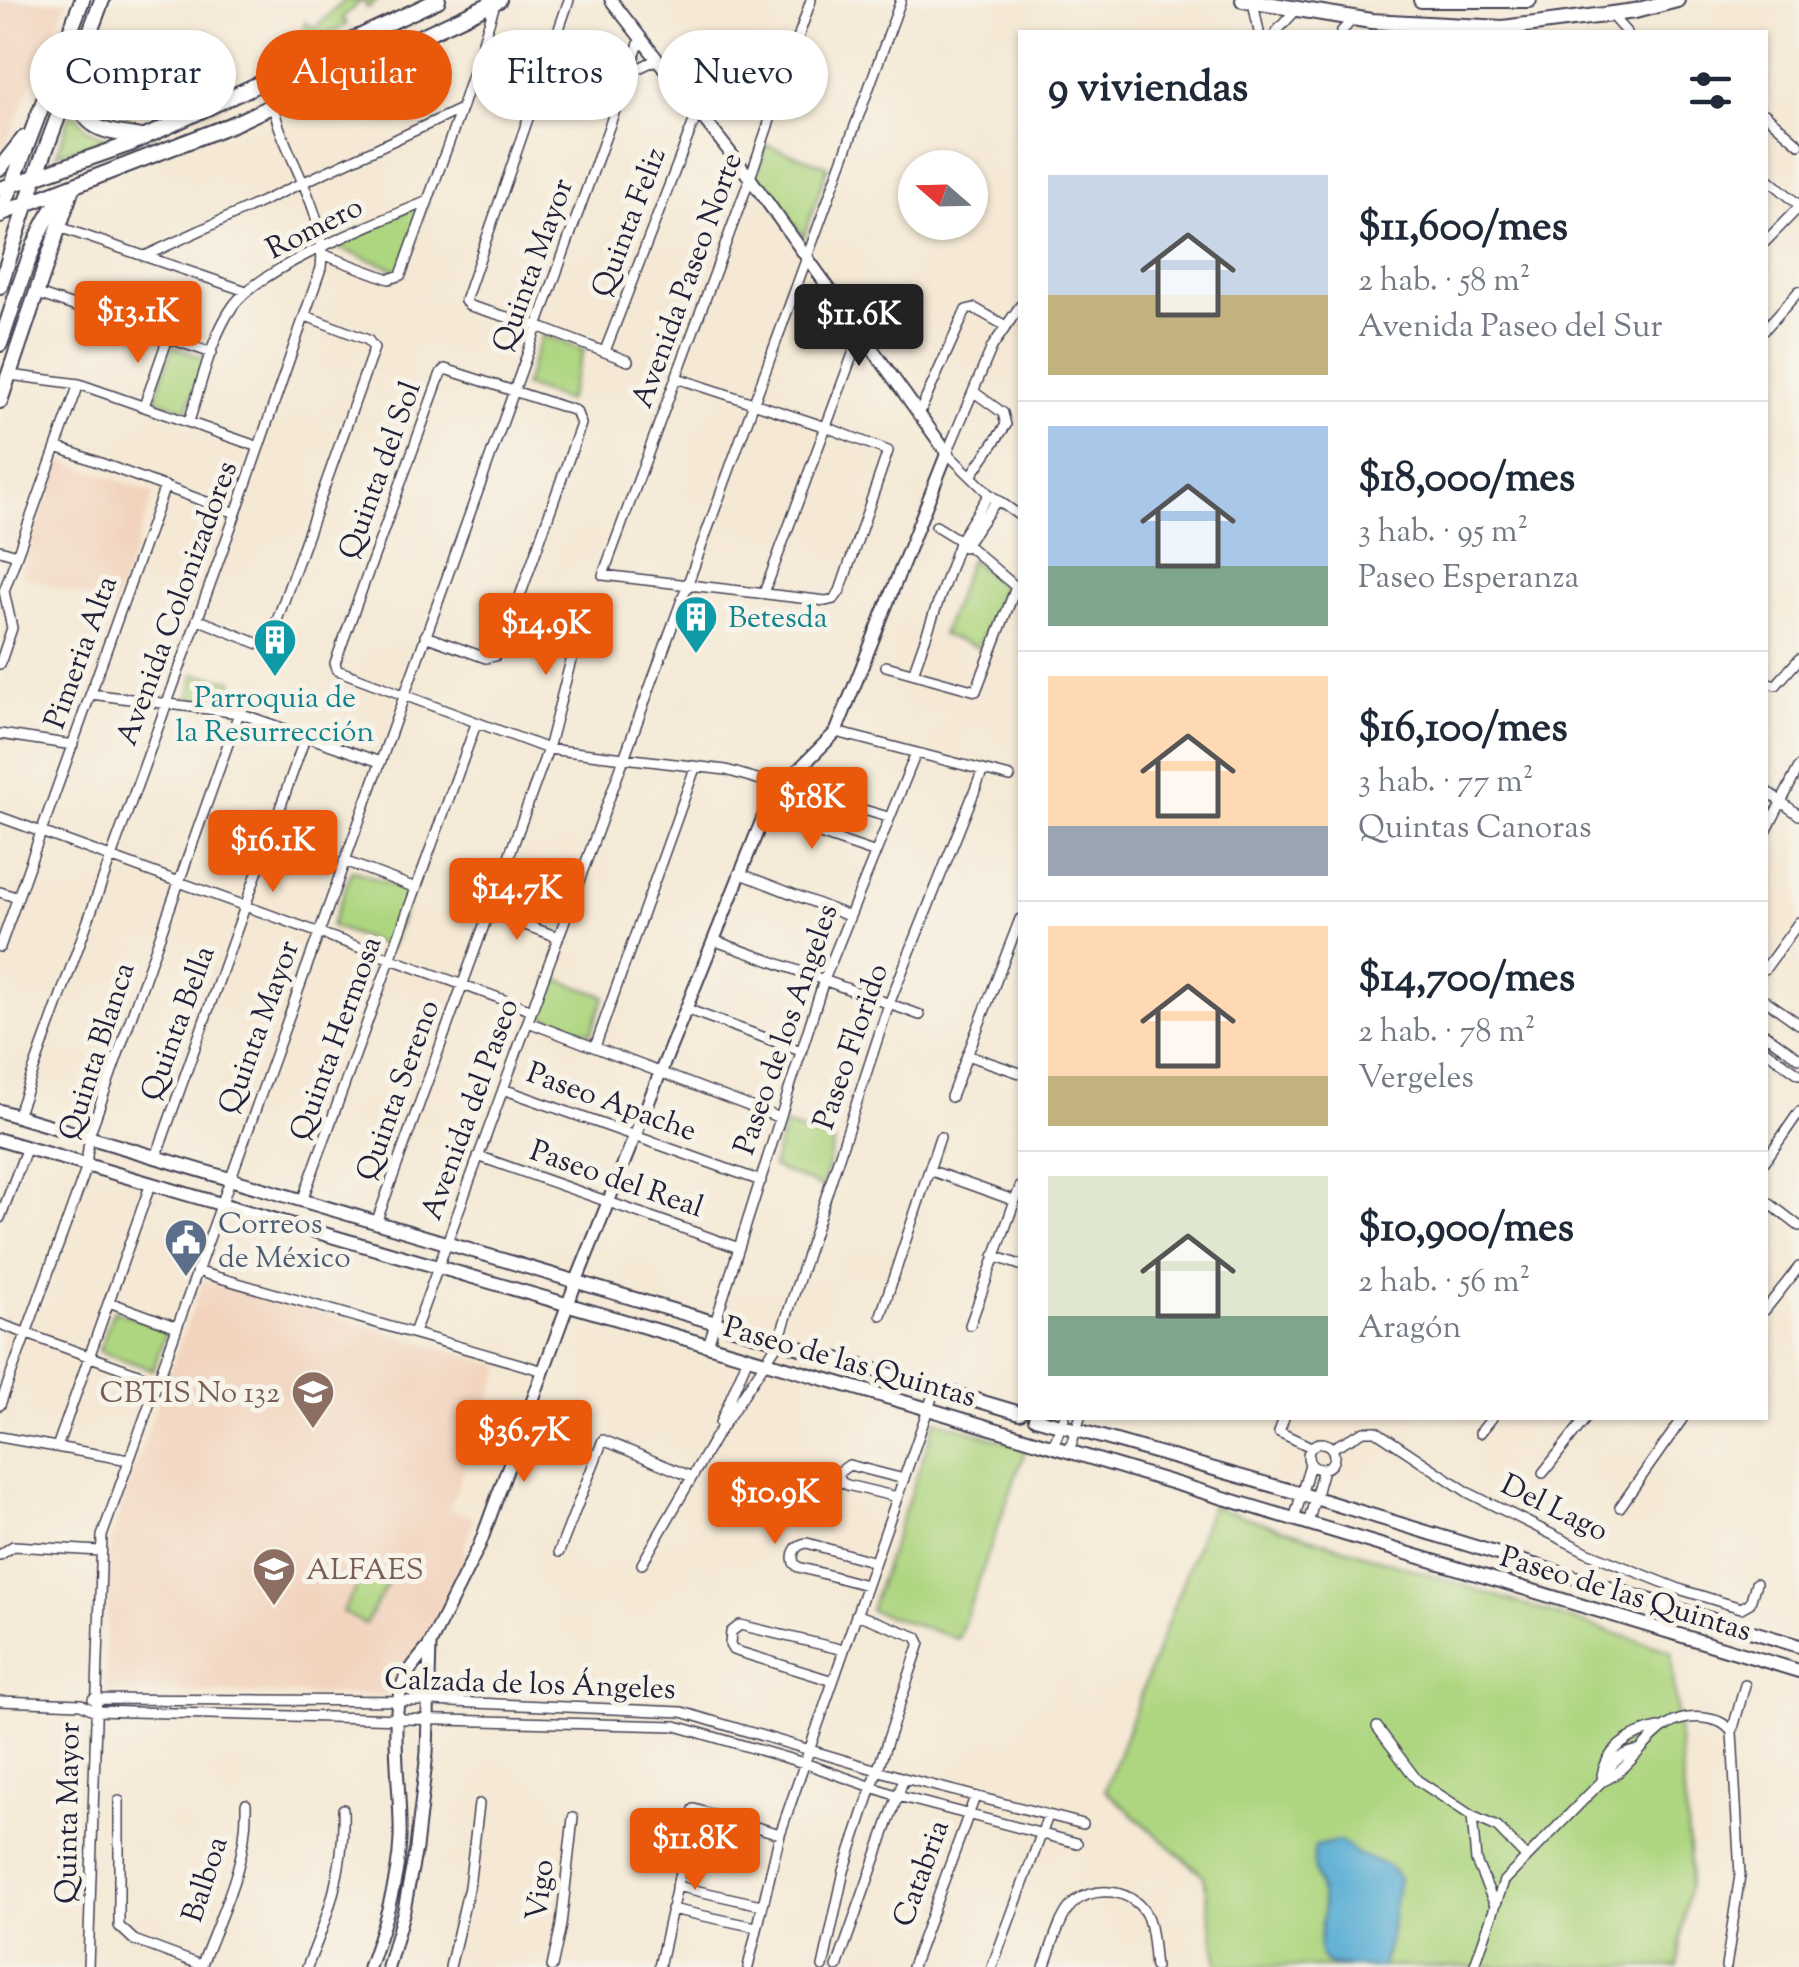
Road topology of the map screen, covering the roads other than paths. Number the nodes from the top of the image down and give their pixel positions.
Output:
1 (82, 0) edge
2 (102, 0) edge
3 (438, 0) edge
4 (569, 0) edge
5 (611, 0) edge
6 (811, 0) edge
7 (900, 0) edge
8 (1421, 0) edge
9 (1529, 0) edge
10 (1677, 0) edge
11 (497, 1) edge
12 (1248, 1) edge
13 (1296, 10) junction
14 (1610, 14) junction
15 (1354, 18) junction
16 (1375, 27) edge
17 (1420, 28) edge
18 (90, 30) edge
19 (375, 30) edge
20 (434, 30) edge
21 (1258, 30) edge
22 (1278, 30) edge
23 (1343, 30) edge
24 (1624, 30) edge
25 (641, 38) junction
26 (638, 46) edge
27 (658, 59) joint
28 (638, 68) edge
29 (256, 86) edge
30 (462, 109) junction
31 (256, 113) edge
32 (1768, 117) edge
33 (56, 120) edge
34 (87, 120) edge
35 (278, 120) edge
36 (611, 120) edge
37 (695, 120) edge
38 (705, 120) edge
39 (34, 126) junction
40 (143, 138) junction
41 (1799, 144) edge
42 (0, 168) edge
43 (36, 176) junction
44 (750, 178) junction
45 (1768, 179) edge
46 (304, 181) junction
47 (6, 188) edge
48 (72, 188) junction
49 (428, 201) junction
50 (27, 204) junction
51 (1799, 206) edge
52 (0, 214) edge
53 (59, 227) junction
54 (1768, 239) edge
55 (322, 251) junction
56 (145, 256) junction
57 (806, 259) junction
58 (0, 286) edge
59 (246, 291) junction
60 (1799, 291) edge
61 (35, 293) junction
62 (1018, 308) edge
63 (306, 316) junction
64 (1004, 325) junction
65 (537, 326) junction
66 (1768, 326) edge
67 (860, 334) junction
68 (168, 338) junction
69 (0, 344) edge
70 (605, 351) junction
71 (212, 353) junction
72 (628, 361) dead end
73 (10, 375) junction
74 (677, 378) junction
75 (80, 384) junction
76 (514, 390) junction
77 (974, 392) junction
78 (0, 400) edge
79 (752, 405) junction
80 (144, 406) junction
81 (918, 416) junction
82 (189, 421) junction
83 (826, 427) junction
84 (57, 447) junction
85 (259, 447) junction
86 (946, 453) junction
87 (971, 476) junction
88 (165, 486) junction
89 (993, 497) junction
90 (236, 512) junction
91 (1018, 515) edge
92 (936, 526) dead end
93 (962, 545) junction
94 (0, 550) edge
95 (17, 556) junction
96 (687, 586) junction
97 (764, 593) junction
98 (197, 619) junction
99 (587, 620) dead end
100 (425, 636) junction
101 (1799, 659) edge
102 (0, 664) edge
103 (886, 666) dead end
104 (913, 673) junction
105 (1768, 684) edge
106 (91, 694) junction
107 (404, 696) junction
108 (166, 704) junction
109 (239, 713) junction
110 (476, 724) junction
111 (836, 732) junction
112 (0, 734) edge
113 (306, 735) junction
114 (73, 745) junction
115 (548, 748) junction
116 (916, 753) junction
117 (623, 759) junction
118 (380, 762) junction
119 (1799, 767) edge
120 (695, 768) junction
121 (983, 770) junction
122 (1010, 777) dead end
123 (783, 784) junction
124 (1768, 792) edge
125 (1782, 803) junction
126 (764, 815) junction
127 (1799, 816) edge
128 (0, 817) edge
129 (888, 817) junction
130 (1768, 829) edge
131 (42, 832) junction
132 (874, 852) junction
133 (111, 857) junction
134 (344, 862) junction
135 (739, 873) junction
136 (181, 882) junction
137 (416, 888) junction
138 (0, 892) edge
139 (18, 898) junction
140 (246, 906) junction
141 (488, 912) junction
142 (849, 916) junction
143 (1799, 922) edge
144 (1018, 926) edge
145 (318, 932) junction
146 (558, 937) junction
147 (713, 940) junction
148 (0, 947) edge
149 (390, 958) junction
150 (1768, 966) edge
151 (824, 980) junction
152 (462, 984) junction
153 (1768, 1002) edge
154 (889, 1004) junction
155 (686, 1009) junction
156 (532, 1010) junction
157 (920, 1015) dead end
158 (528, 1022) junction
159 (1799, 1024) edge
160 (1768, 1036) edge
161 (595, 1048) junction
162 (800, 1051) junction
163 (1768, 1052) edge
164 (967, 1055) junction
165 (1799, 1058) edge
166 (661, 1072) junction
167 (1018, 1072) edge
168 (1799, 1074) edge
169 (503, 1089) junction
170 (951, 1097) dead end
171 (0, 1111) edge
172 (1799, 1112) edge
173 (17, 1116) junction
174 (780, 1118) junction
175 (635, 1136) junction
176 (89, 1137) junction
177 (940, 1137) dead end
178 (0, 1140) edge
179 (26, 1147) junction
180 (478, 1156) junction
181 (156, 1157) junction
182 (1768, 1157) edge
183 (86, 1164) junction
184 (929, 1170) junction
185 (229, 1179) junction
186 (761, 1180) junction
187 (152, 1184) junction
188 (1018, 1191) edge
189 (1013, 1200) junction
190 (302, 1201) junction
191 (608, 1202) junction
192 (1768, 1202) edge
193 (220, 1203) junction
194 (0, 1218) edge
195 (376, 1223) junction
196 (1799, 1226) edge
197 (446, 1244) junction
198 (739, 1248) junction
199 (994, 1256) junction
200 (1018, 1264) edge
201 (438, 1266) junction
202 (1799, 1266) edge
203 (196, 1271) junction
204 (576, 1282) junction
205 (109, 1302) junction
206 (568, 1304) junction
207 (1768, 1306) edge
208 (882, 1315) dead end
209 (0, 1324) edge
210 (714, 1325) junction
211 (970, 1325) dead end
212 (177, 1327) junction
213 (26, 1333) junction
214 (414, 1333) junction
215 (778, 1343) junction
216 (708, 1345) junction
217 (90, 1356) junction
218 (748, 1357) junction
219 (768, 1362) junction
220 (544, 1371) junction
221 (157, 1381) junction
222 (935, 1389) junction
223 (0, 1405) edge
224 (928, 1409) junction
225 (1018, 1412) edge
226 (1283, 1420) edge
227 (1490, 1420) edge
228 (1584, 1420) edge
229 (1681, 1420) edge
230 (1062, 1421) edge
231 (1078, 1423) edge
232 (1480, 1433) dead end
233 (0, 1438) edge
234 (714, 1439) junction
235 (1053, 1446) junction
236 (58, 1447) junction
237 (1311, 1447) junction
238 (1332, 1448) junction
239 (1070, 1452) junction
240 (129, 1460) junction
241 (1310, 1464) junction
242 (1324, 1469) junction
243 (1543, 1473) dead end
244 (692, 1477) junction
245 (904, 1479) junction
246 (1309, 1496) junction
247 (897, 1498) junction
248 (1620, 1507) dead end
249 (1301, 1522) junction
250 (100, 1552) junction
251 (559, 1552) dead end
252 (0, 1555) edge
253 (874, 1562) junction
254 (642, 1564) dead end
255 (1756, 1583) dead end
256 (866, 1585) junction
257 (856, 1614) junction
258 (430, 1644) junction
259 (1799, 1646) edge
260 (844, 1650) junction
261 (1799, 1671) edge
262 (833, 1680) junction
263 (1745, 1685) dead end
264 (95, 1698) junction
265 (398, 1701) junction
266 (0, 1702) edge
267 (430, 1702) junction
268 (82, 1704) junction
269 (94, 1711) junction
270 (397, 1718) junction
271 (428, 1719) junction
272 (1377, 1727) dead end
273 (1660, 1728) junction
274 (1732, 1732) junction
275 (808, 1748) junction
276 (804, 1763) junction
277 (879, 1770) junction
278 (904, 1778) junction
279 (1600, 1782) junction
280 (874, 1788) junction
281 (898, 1796) junction
282 (974, 1796) junction
283 (119, 1800) dead end
284 (246, 1804) dead end
285 (479, 1804) dead end
286 (343, 1810) dead end
287 (968, 1816) junction
288 (1048, 1816) junction
289 (1472, 1816) junction
290 (572, 1818) dead end
291 (1083, 1824) dead end
292 (780, 1834) junction
293 (1042, 1834) junction
294 (1076, 1843) dead end
295 (1525, 1856) junction
296 (676, 1886) junction
297 (1494, 1903) junction
298 (761, 1905) junction
299 (672, 1909) junction
300 (756, 1927) junction
301 (201, 1966) edge
302 (88, 1967) edge
303 (307, 1967) edge
304 (369, 1967) edge
305 (388, 1967) edge
306 (450, 1967) edge
307 (552, 1967) edge
308 (659, 1967) edge
309 (748, 1967) edge
310 (824, 1967) edge
311 (837, 1967) edge
312 (912, 1967) edge
313 (992, 1967) edge
314 (1044, 1967) edge
315 (1155, 1967) edge
316 (1474, 1967) edge
317 (1726, 1967) edge

1 - 39 main road
2 - 18 main road
3 - 19 main road
4 - 65 street
5 - 25 street
6 - 44 street, Avenida Paseo Norte
7 - 57 street, Avenida del Paseo
8 - 9 main road
10 - 14 main road
11 - 20 main road
11 - 30 street
12 - 13 main road
12 - 21 street
13 - 15 main road
13 - 22 street
14 - 17 main road
14 - 24 street
15 - 16 main road
15 - 23 street
16 - 17 main road
25 - 26 street, Quinta Mayor
25 - 27 street
27 - 28 street
29 - 40 main road
30 - 46 street
30 - 49 street
31 - 48 main road
32 - 41 street
33 - 43 main road
34 - 40 main road
35 - 46 street, Avenida Colonizadores
36 - 65 street, Quinta Mayor
37 - 70 street, Quinta Feliz
38 - 44 street
39 - 42 main road
39 - 47 main road
40 - 43 main road
43 - 47 main road
43 - 50 main road
44 - 57 street
44 - 74 street, Avenida Paseo Norte
45 - 51 street
46 - 55 street, Avenida Colonizadores
46 - 56 street
47 - 52 main road
48 - 50 main road
48 - 53 main road
48 - 69 main road
49 - 55 street, Romero
49 - 55 street
50 - 52 main road
50 - 58 main road
51 - 54 street
53 - 56 street
53 - 61 main road
55 - 59 street, Romero
55 - 63 street, Avenida Colonizadores
56 - 59 street
57 - 67 street
57 - 79 street, Avenida del Paseo
59 - 71 street, Romero
60 - 66 street
61 - 68 street
61 - 73 main road
62 - 64 street
63 - 85 street, Avenida Colonizadores
63 - 98 street, Quinta del Sol
64 - 77 street
64 - 81 street
65 - 70 street
65 - 76 street, Quinta Mayor
67 - 81 street
67 - 83 street
68 - 71 street
68 - 80 street
70 - 72 street
71 - 82 street, Romero
73 - 75 street
73 - 78 main road
74 - 79 street
74 - 96 street, Avenida Paseo Norte
75 - 80 street
75 - 84 street
76 - 100 street, Quinta Mayor
76 - 100 street, Quinta del Sol
76 - 107 street, Quinta del Sol
77 - 86 street
77 - 87 street
79 - 83 street
79 - 96 street, Avenida del Paseo
80 - 82 street
81 - 86 street
82 - 85 street
83 - 97 street
83 - 97 street
84 - 88 street
84 - 95 street
85 - 90 street, Avenida Colonizadores
86 - 87 street
86 - 111 street
87 - 89 street
88 - 90 street
88 - 106 street, Pimeria Alta
89 - 91 street
89 - 93 street
90 - 98 street, Avenida Colonizadores
92 - 93 street
93 - 104 street
93 - 104 street
94 - 95 street
95 - 102 street
96 - 97 street
96 - 117 street, Avenida del Paseo
98 - 108 street, Avenida Colonizadores
99 - 115 street
100 - 107 street, Quinta Mayor
101 - 105 street
103 - 104 street
106 - 108 street
106 - 114 street, Pimeria Alta
107 - 110 street
107 - 118 street, Quinta Mayor
108 - 109 street
108 - 133 street, Avenida Colonizadores
109 - 113 street
109 - 136 street, Quinta Blanca
110 - 115 street
110 - 137 street, Quinta Hermosa
111 - 116 street
111 - 123 street
112 - 114 street
113 - 118 street
113 - 140 street, Quinta Bella
114 - 131 street, Pimeria Alta
115 - 117 street
115 - 141 street, Quinta Sereno
116 - 121 street
116 - 129 street, Paseo de los Angeles
117 - 120 street
117 - 146 street, Avenida del Paseo
118 - 134 street, Quinta Mayor
119 - 125 street
120 - 123 street
120 - 161 street
121 - 122 street
121 - 154 street, Paseo Florido
123 - 126 street
123 - 129 street
124 - 125 street
125 - 127 street
125 - 130 street
126 - 132 street
126 - 135 street
128 - 131 street
129 - 132 street, Paseo de los Angeles
131 - 133 street
131 - 139 street, Pimeria Alta
132 - 142 street, Paseo de los Angeles
133 - 136 street
133 - 173 street, Avenida Colonizadores
134 - 137 street
134 - 145 street, Quinta Mayor
135 - 142 street
135 - 147 street
136 - 140 street
136 - 176 street, Quinta Blanca
137 - 149 street, Quinta Hermosa
138 - 139 street
139 - 148 street, Pimeria Alta
140 - 145 street
140 - 181 street, Quinta Bella
141 - 146 street
141 - 152 street, Quinta Sereno
142 - 151 street, Paseo de los Angeles
143 - 150 street
144 - 164 street
145 - 149 street
145 - 185 street, Quinta Mayor
146 - 156 street, Avenida del Paseo
147 - 151 street
147 - 155 street
149 - 152 street
149 - 190 street, Quinta Hermosa
151 - 154 street
151 - 162 street, Paseo de los Angeles
152 - 156 street
152 - 195 street, Quinta Sereno
153 - 159 street
154 - 157 street
154 - 215 street, Paseo Florido
155 - 162 street
155 - 166 street
156 - 158 street, Avenida del Paseo
158 - 161 street
158 - 169 street, Avenida del Paseo
160 - 165 street
161 - 166 street
162 - 174 street, Paseo de los Angeles
163 - 168 street
164 - 167 street
164 - 170 street
166 - 174 street
166 - 175 street
169 - 175 street, Paseo Apache
169 - 180 street, Avenida del Paseo
171 - 173 main road, Paseo de las Quintas
172 - 182 street
173 - 176 main road, Paseo de las Quintas
174 - 186 street, Paseo de los Angeles
175 - 186 street, Paseo Apache
175 - 191 street
176 - 181 main road, Paseo de las Quintas
176 - 183 street, Quinta Blanca
177 - 184 street
178 - 179 main road, Paseo de las Quintas
179 - 183 main road, Paseo de las Quintas
179 - 194 street
180 - 191 street, Paseo del Real
180 - 197 street, Avenida del Paseo
181 - 185 main road, Paseo de las Quintas
183 - 187 main road, Paseo de las Quintas
183 - 213 street, Quinta Blanca
184 - 189 street
184 - 208 street
185 - 190 main road, Paseo de las Quintas
185 - 193 street, Quinta Mayor
186 - 198 street, Paseo de los Angeles
187 - 193 main road, Paseo de las Quintas
187 - 205 street
188 - 189 street
189 - 199 street
190 - 195 main road, Paseo de las Quintas
191 - 198 street, Paseo del Real
191 - 204 street
192 - 196 street
193 - 201 main road, Paseo de las Quintas
193 - 203 street, Quinta Mayor
195 - 197 main road, Paseo de las Quintas
197 - 201 street, Avenida del Paseo
197 - 204 main road, Paseo de las Quintas
198 - 210 street, Paseo de los Angeles
199 - 200 street
199 - 211 street
201 - 206 main road, Paseo de las Quintas
201 - 214 street, Avenida del Paseo
202 - 207 street
203 - 212 street, Quinta Mayor
203 - 214 street
204 - 206 street
204 - 210 main road, Paseo de las Quintas
205 - 212 street
205 - 217 street
206 - 216 main road, Paseo de las Quintas
206 - 220 street
209 - 213 street
210 - 215 main road, Paseo de las Quintas
210 - 216 street, Paseo de los Angeles
212 - 221 street, Quinta Mayor
213 - 217 street
213 - 223 street, Quinta Blanca
214 - 220 street
215 - 219 street, Paseo Florido
215 - 222 main road, Paseo de las Quintas
216 - 218 main road, Paseo de las Quintas
217 - 221 street
217 - 236 street
218 - 219 main road, Paseo de las Quintas
218 - 234 street
219 - 224 main road, Paseo de las Quintas
219 - 234 street, Paseo Florido
220 - 258 street
221 - 240 street, Quinta Mayor
222 - 224 street
222 - 225 main road, Paseo de las Quintas
224 - 235 main road, Paseo de las Quintas
224 - 245 street
226 - 237 street
227 - 232 street
228 - 243 street
229 - 248 street
230 - 231 main road, Paseo de las Quintas
230 - 235 street
231 - 239 street
231 - 246 main road, Paseo de las Quintas
233 - 236 street
234 - 244 street
235 - 239 main road, Paseo de las Quintas
236 - 240 street
237 - 238 street
237 - 241 street
238 - 242 street
238 - 255 street, Del Lago
239 - 249 main road, Paseo de las Quintas
240 - 250 street, Quinta Mayor
241 - 242 street
241 - 246 street
242 - 246 street
244 - 251 street
244 - 254 street
245 - 247 street
245 - 247 street
246 - 249 street
246 - 259 main road, Paseo de las Quintas
247 - 253 street
249 - 261 main road, Paseo de las Quintas
250 - 252 street
250 - 264 street, Quinta Mayor
253 - 256 street
253 - 256 street
256 - 257 street
257 - 260 street
257 - 277 street
258 - 265 street
258 - 267 street
260 - 262 street
260 - 262 street
262 - 275 street
263 - 274 street
264 - 265 street, Calzada de los Ángeles
264 - 268 street, Calzada de los Ángeles
264 - 269 street, Quinta Mayor
265 - 267 street, Calzada de los Ángeles
265 - 270 street
266 - 268 street, Calzada de los Ángeles
267 - 271 street
267 - 275 street, Calzada de los Ángeles
268 - 269 street, Calzada de los Ángeles
269 - 270 street, Calzada de los Ángeles
269 - 302 street, Quinta Mayor
270 - 271 street, Calzada de los Ángeles
270 - 304 street
271 - 276 street, Calzada de los Ángeles
271 - 305 street
272 - 289 street
273 - 274 street
273 - 279 street
273 - 279 street
274 - 317 street
275 - 276 street
275 - 277 street, Calzada de los Ángeles
276 - 280 street, Calzada de los Ángeles
276 - 292 street
277 - 278 street, Calzada de los Ángeles
277 - 280 street
278 - 281 street
278 - 282 street, Calzada de los Ángeles
279 - 295 street
280 - 281 street, Calzada de los Ángeles
280 - 310 street
281 - 287 street, Calzada de los Ángeles
281 - 311 street
282 - 287 street, Catabria
282 - 288 street, Calzada de los Ángeles
283 - 301 street
284 - 301 street, Balboa
285 - 306 street
286 - 303 street
287 - 293 street, Calzada de los Ángeles
287 - 312 street, Catabria
288 - 291 street, Calzada de los Ángeles
288 - 293 street
289 - 295 street
289 - 297 street
290 - 307 street, Vigo
292 - 296 street
292 - 298 street
293 - 294 street, Calzada de los Ángeles
293 - 313 street
295 - 297 street
296 - 298 street
296 - 299 street
297 - 316 street
298 - 300 street
299 - 300 street
299 - 308 street
300 - 309 street
314 - 315 street

